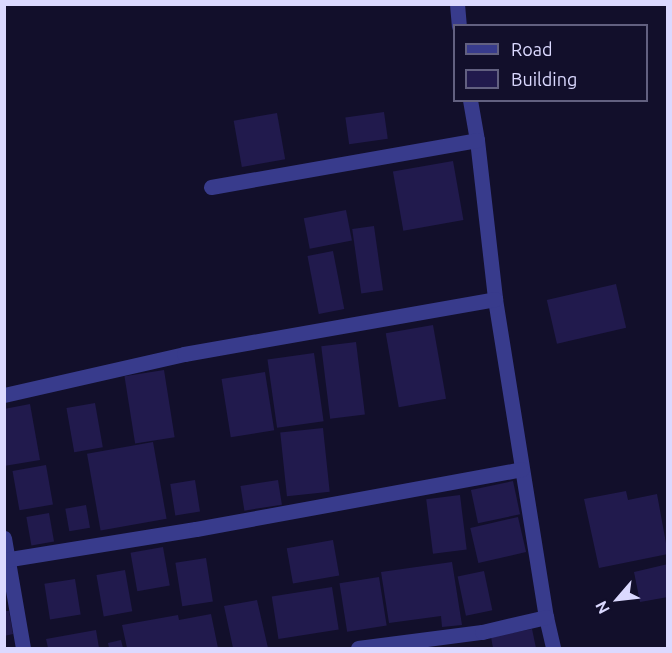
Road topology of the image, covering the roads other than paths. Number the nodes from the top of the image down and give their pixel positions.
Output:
1 (457, 4) edge
2 (459, 24) edge
3 (470, 102) edge
4 (477, 140) junction
5 (211, 187) dead end
6 (495, 299) junction
7 (4, 394) edge
8 (522, 469) junction
9 (4, 538) edge
10 (6, 559) edge
11 (546, 617) junction
12 (23, 648) edge
13 (358, 648) edge
14 (553, 648) edge

1 - 2 street
3 - 4 street
4 - 5 street
4 - 6 street
6 - 7 street
6 - 8 street
8 - 10 street
8 - 11 street
9 - 10 street
10 - 12 street
11 - 13 street
11 - 14 street

